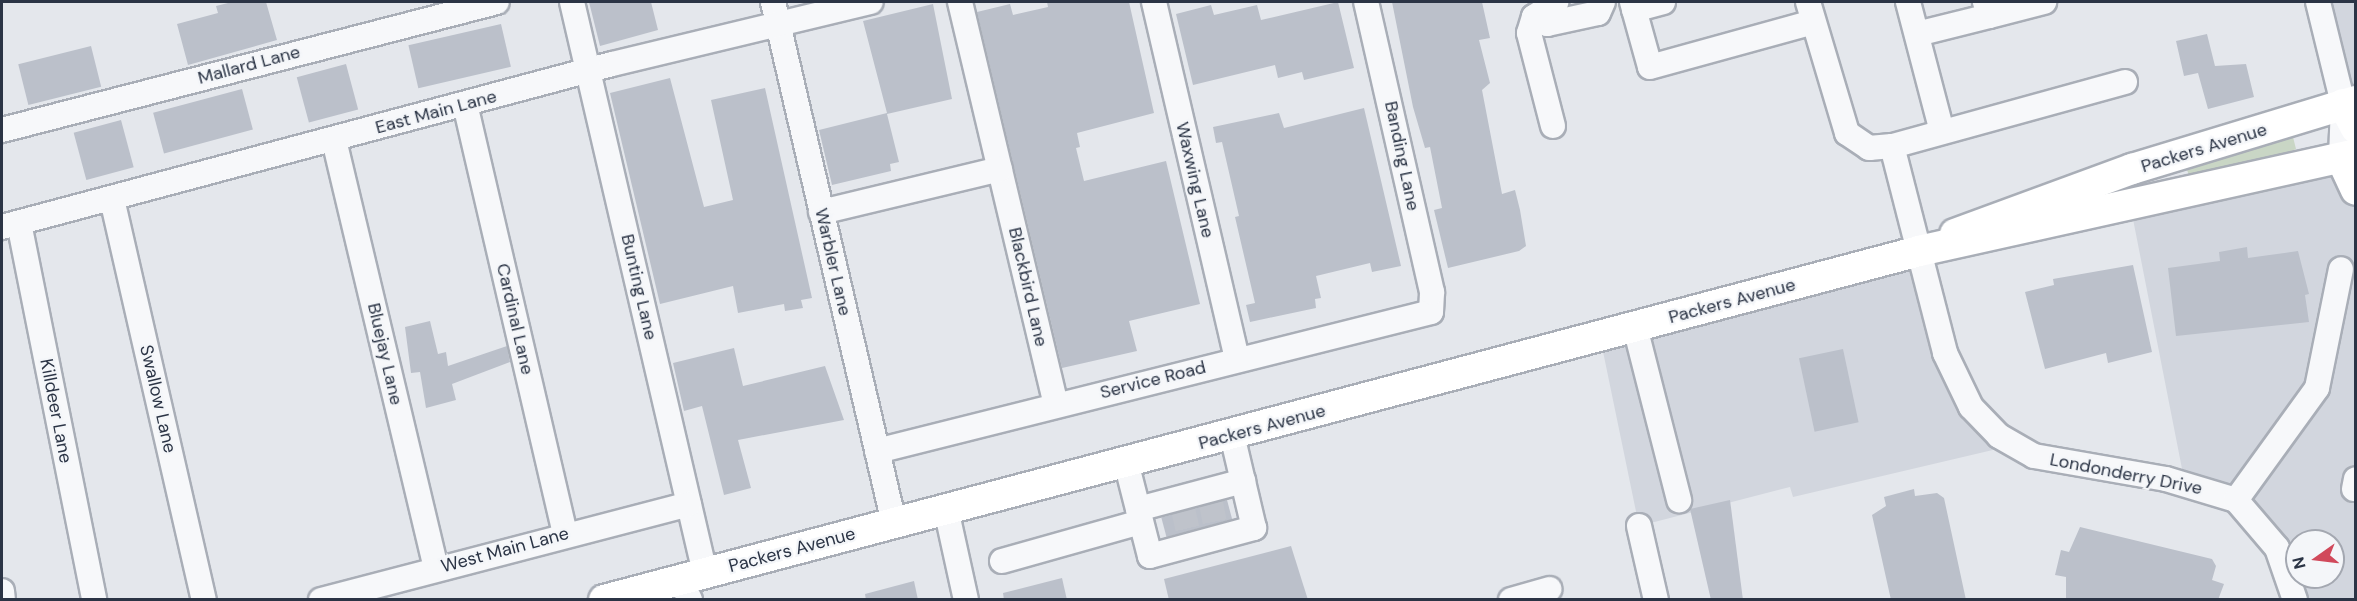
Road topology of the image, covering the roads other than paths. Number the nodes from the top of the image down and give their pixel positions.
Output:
1 (496, 2) edge
2 (572, 2) edge
3 (870, 2) edge
4 (960, 2) edge
5 (1154, 2) edge
6 (1366, 2) edge
7 (1557, 2) edge
8 (1603, 2) edge
9 (1663, 2) edge
10 (1908, 2) edge
11 (2044, 2) edge
12 (2318, 2) edge
13 (1633, 6) edge
14 (1987, 9) edge
15 (1811, 12) edge
16 (775, 13) edge
17 (1534, 17) junction
18 (1917, 34) junction
19 (589, 73) junction
20 (2125, 82) dead end
21 (465, 104) junction
22 (2351, 111) edge
23 (1553, 126) dead end
24 (2, 130) edge
25 (1942, 132) junction
26 (334, 140) junction
27 (1892, 146) junction
28 (2348, 156) edge
29 (1000, 170) junction
30 (2355, 190) edge
31 (112, 199) junction
32 (821, 212) junction
33 (10, 225) edge
34 (1920, 251) junction
35 (2341, 269) dead end
36 (1431, 312) joint
37 (1635, 327) junction
38 (1238, 358) junction
39 (1056, 404) junction
40 (1232, 435) junction
41 (877, 451) junction
42 (1126, 462) junction
43 (1243, 481) junction
44 (1679, 500) dead end
45 (2236, 501) junction
46 (689, 504) junction
47 (946, 509) junction
48 (1140, 516) junction
49 (894, 523) junction
50 (1639, 526) dead end
51 (565, 534) junction
52 (1002, 561) dead end
53 (436, 568) junction
54 (691, 584) edge
55 (1549, 589) dead end
56 (2, 591) edge
57 (3, 600) edge
58 (94, 600) edge
59 (204, 600) edge
60 (321, 600) edge
61 (604, 600) edge
62 (966, 600) edge
63 (1511, 600) edge
64 (1656, 600) edge
65 (2295, 600) edge

1 - 24 street, Mallard Lane
2 - 19 street, Bunting Lane
3 - 16 street, East Main Lane
4 - 29 street, Blackbird Lane
5 - 38 street, Waxwing Lane
6 - 36 street, Banding Lane
7 - 17 street
8 - 17 street
9 - 13 street
10 - 18 street
11 - 14 street
12 - 22 street
13 - 15 street
14 - 18 street
15 - 27 street
16 - 19 street, East Main Lane
16 - 32 street, Warbler Lane
17 - 23 street
18 - 25 street
19 - 21 street, East Main Lane
19 - 46 street, Bunting Lane
20 - 25 street
21 - 26 street, East Main Lane
21 - 51 street, Cardinal Lane
22 - 28 street
22 - 34 main road, Packers Avenue
25 - 27 street
26 - 31 street, East Main Lane
26 - 53 street, Bluejay Lane
27 - 34 street, Londonderry Drive
28 - 30 main road
28 - 34 main road, Packers Avenue
29 - 32 street
29 - 39 street, Blackbird Lane
31 - 33 street, East Main Lane
31 - 59 street, Swallow Lane
32 - 41 street, Warbler Lane
33 - 58 street, Killdeer Lane
34 - 37 main road, Packers Avenue
34 - 45 street, Londonderry Drive
35 - 45 street
36 - 38 street, Service Road
37 - 40 main road, Packers Avenue
37 - 44 street
38 - 39 street, Service Road
39 - 41 street, Service Road
40 - 42 main road, Packers Avenue
40 - 43 street
41 - 49 street, Warbler Lane
42 - 47 main road, Packers Avenue
42 - 48 street
43 - 48 street
43 - 48 street
45 - 65 street
46 - 51 street, West Main Lane
46 - 54 street, Bunting Lane
47 - 49 main road, Packers Avenue
47 - 62 street
48 - 52 street
49 - 54 main road, Packers Avenue
50 - 64 street
51 - 53 street, West Main Lane
53 - 60 street, West Main Lane
54 - 61 main road, Packers Avenue
55 - 63 street
56 - 57 street

